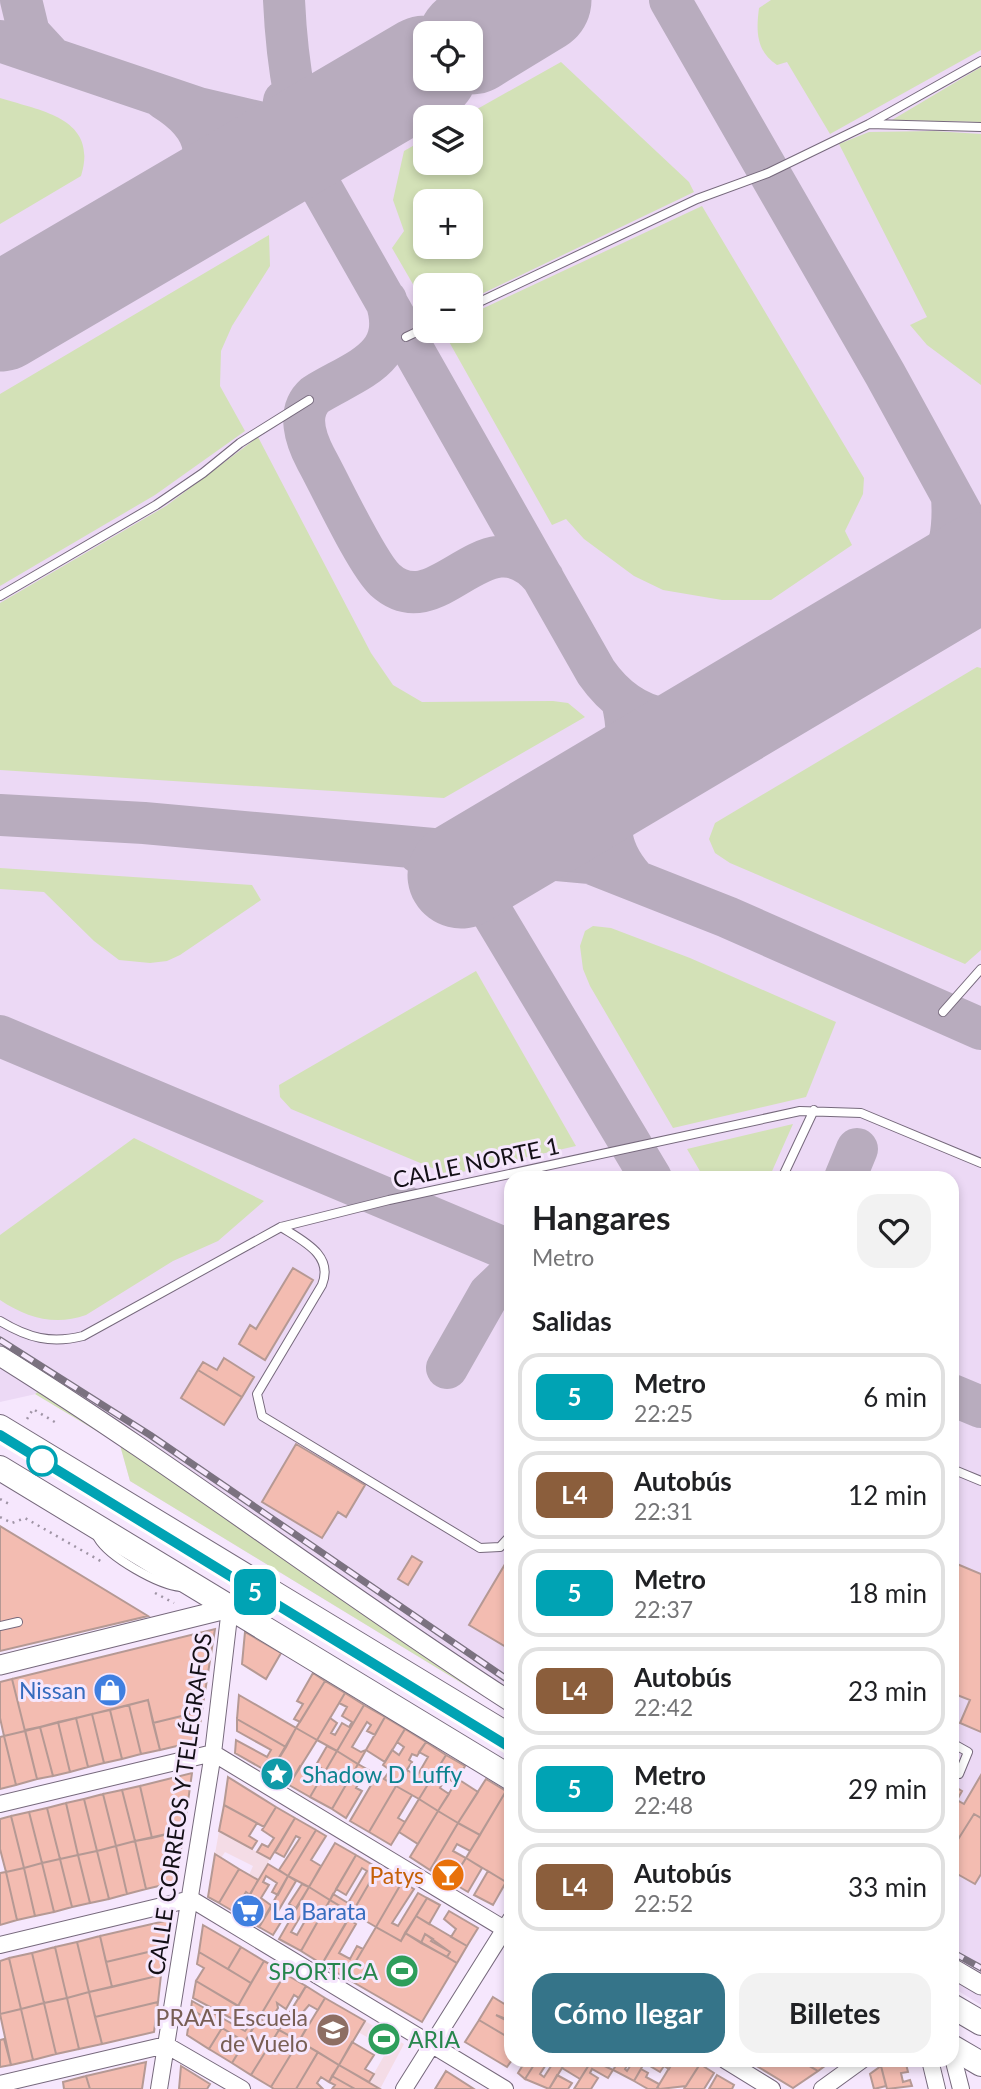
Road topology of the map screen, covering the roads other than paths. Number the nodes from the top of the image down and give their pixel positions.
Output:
1 (981, 61) edge
2 (869, 124) junction
3 (981, 127) edge
4 (483, 300) edge
5 (413, 333) edge
6 (406, 337) dead end
7 (309, 400) dead end
8 (0, 596) edge
9 (981, 969) edge
10 (943, 1013) dead end
11 (814, 1110) junction
12 (981, 1163) edge
13 (526, 1171) edge
14 (785, 1171) edge
15 (504, 1176) edge
16 (281, 1227) junction
17 (0, 1321) edge
18 (0, 1356) edge
19 (0, 1367) edge
20 (36, 1379) junction
21 (0, 1427) edge
22 (0, 1438) edge
23 (0, 1457) edge
24 (0, 1468) edge
25 (959, 1472) edge
26 (981, 1481) edge
27 (504, 1543) edge
28 (230, 1608) junction
29 (18, 1622) dead end
30 (0, 1626) edge
31 (0, 1665) edge
32 (504, 1697) edge
33 (504, 1733) edge
34 (504, 1745) edge
35 (959, 1747) edge
36 (213, 1753) junction
37 (504, 1763) edge
38 (504, 1774) edge
39 (959, 1774) edge
40 (0, 1804) edge
41 (191, 1899) junction
42 (504, 1924) edge
43 (504, 1934) edge
44 (0, 1945) edge
45 (959, 1972) edge
46 (981, 1985) edge
47 (959, 2008) edge
48 (959, 2010) edge
49 (981, 2013) edge
50 (959, 2020) edge
51 (981, 2023) edge
52 (981, 2033) edge
53 (431, 2044) junction
54 (166, 2045) junction
55 (959, 2048) edge
56 (959, 2050) edge
57 (981, 2052) edge
58 (981, 2064) edge
59 (736, 2067) edge
60 (852, 2067) edge
61 (932, 2067) edge
62 (958, 2067) edge
63 (0, 2084) edge
64 (159, 2089) edge
65 (242, 2089) edge
66 (404, 2089) edge
67 (505, 2089) edge
68 (772, 2089) edge
69 (822, 2089) edge
70 (937, 2089) edge
71 (961, 2089) edge

1 - 2 lane
2 - 3 lane
2 - 4 lane
5 - 6 lane
7 - 8 lane
9 - 10 lane
11 - 12 lane, CALLE NORTE 1
11 - 13 lane, CALLE NORTE 1
11 - 14 lane
15 - 16 lane, CALLE NORTE 1
16 - 17 lane, CALLE NORTE 1
16 - 27 lane
18 - 20 street
19 - 20 lane
20 - 32 street
21 - 33 main road
22 - 34 lane
23 - 37 lane
24 - 28 main road
25 - 26 lane
28 - 31 street
28 - 36 street, CALLE CORREOS Y TELÉGRAFOS
28 - 38 main road
29 - 30 lane
35 - 39 lane
36 - 40 street
36 - 41 street, CALLE CORREOS Y TELÉGRAFOS
36 - 42 street
41 - 44 street
41 - 53 street
41 - 54 street, CALLE CORREOS Y TELÉGRAFOS
43 - 53 street
45 - 46 street
47 - 49 main road
48 - 51 main road
50 - 52 lane
53 - 66 street
53 - 67 street
54 - 63 street
54 - 64 street, CALLE CORREOS Y TELÉGRAFOS
54 - 65 street
55 - 57 lane
56 - 58 main road
59 - 68 street
60 - 69 street
61 - 70 street
62 - 71 street

